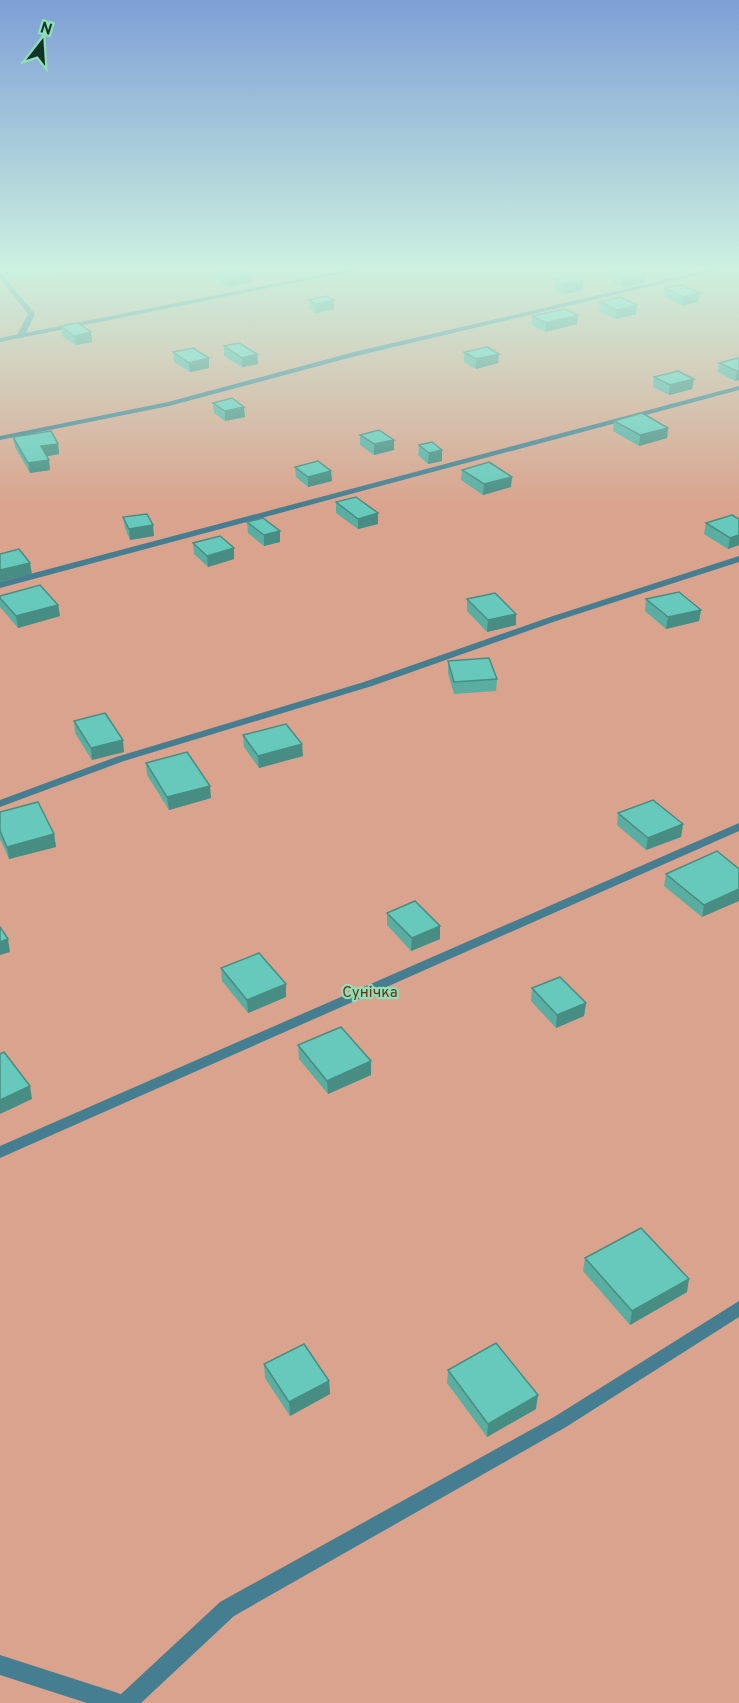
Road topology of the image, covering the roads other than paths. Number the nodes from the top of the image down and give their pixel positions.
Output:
1 (386, 346) edge
2 (739, 388) edge
3 (0, 438) edge
4 (739, 559) edge
5 (0, 585) edge
6 (0, 804) edge
7 (739, 827) edge
8 (0, 1152) edge
9 (739, 1308) edge
10 (0, 1665) edge
11 (118, 1703) edge
12 (126, 1703) edge

1 - 3 street
2 - 5 street
4 - 6 street
7 - 8 street
9 - 12 street
10 - 11 street

